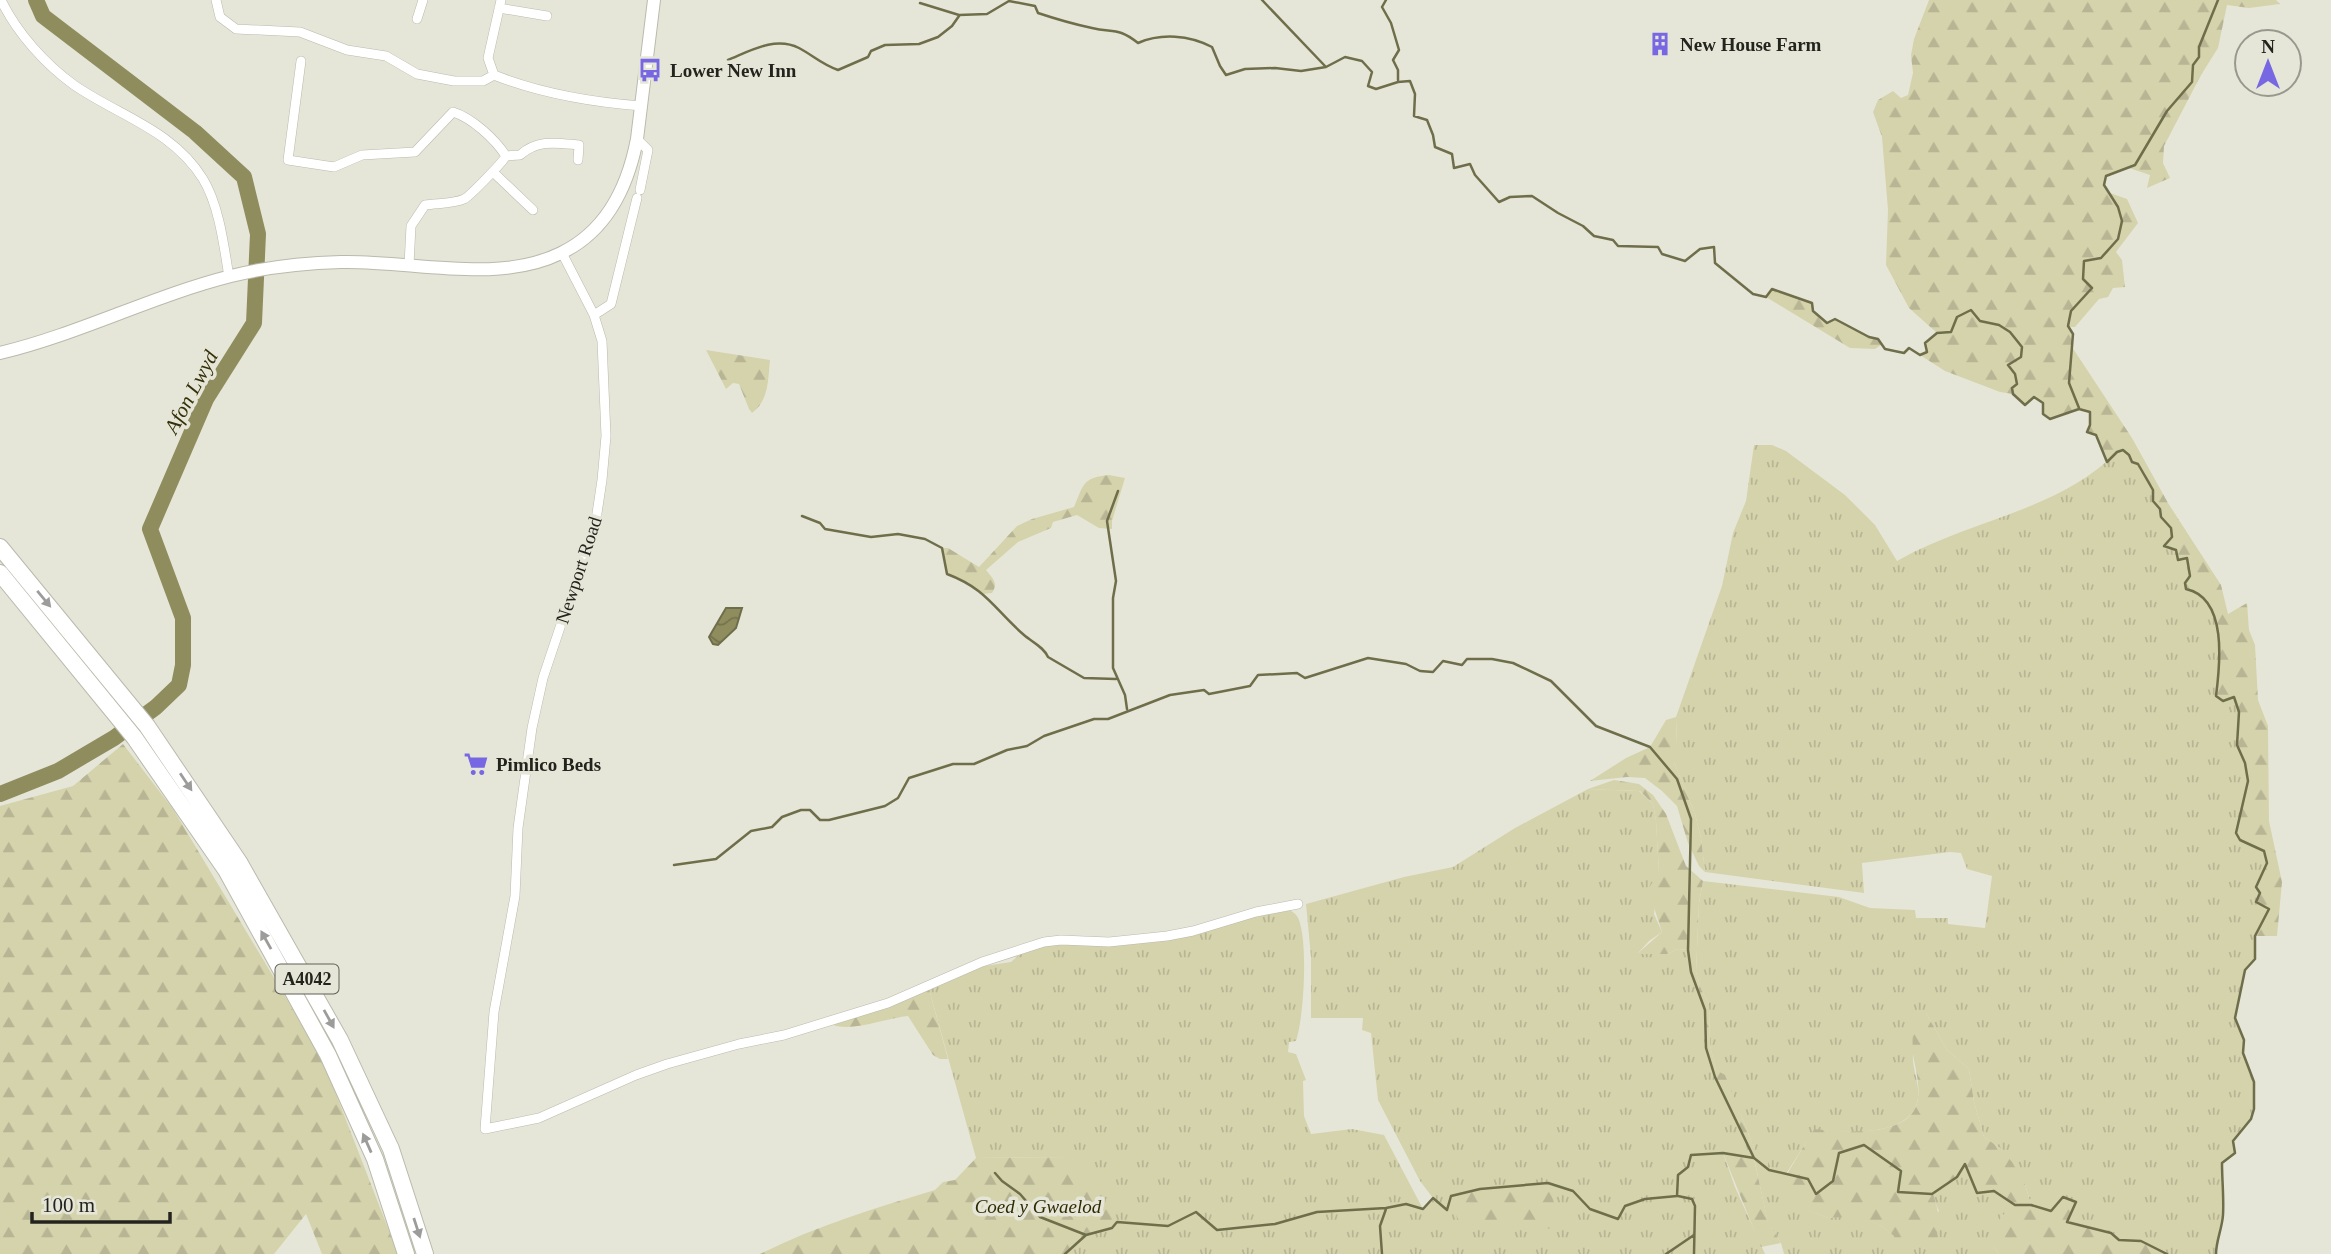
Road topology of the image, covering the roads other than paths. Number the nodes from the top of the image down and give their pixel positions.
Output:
1 (1, 0) edge
2 (216, 0) edge
3 (423, 0) edge
4 (654, 0) edge
5 (500, 4) edge
6 (547, 16) dead end
7 (417, 19) dead end
8 (301, 61) dead end
9 (494, 75) junction
10 (642, 106) junction
11 (637, 139) junction
12 (506, 156) junction
13 (578, 160) dead end
14 (494, 172) junction
15 (533, 210) dead end
16 (562, 253) junction
17 (409, 265) junction
18 (229, 277) junction
19 (594, 315) junction
20 (1, 354) edge
21 (0, 547) edge
22 (0, 572) edge
23 (1298, 904) dead end
24 (406, 1254) edge
25 (425, 1254) edge

1 - 18 street
2 - 9 street
3 - 7 street
4 - 10 street
5 - 6 street
5 - 9 street
8 - 12 street
9 - 10 street
10 - 11 street
11 - 16 street
11 - 19 street
12 - 13 street
12 - 14 street
14 - 15 street
14 - 17 street
16 - 17 street
16 - 19 street, Newport Road
17 - 18 street
18 - 20 street
19 - 23 street, Newport Road
21 -> 25 highway, A4042
24 -> 22 highway, A4042

